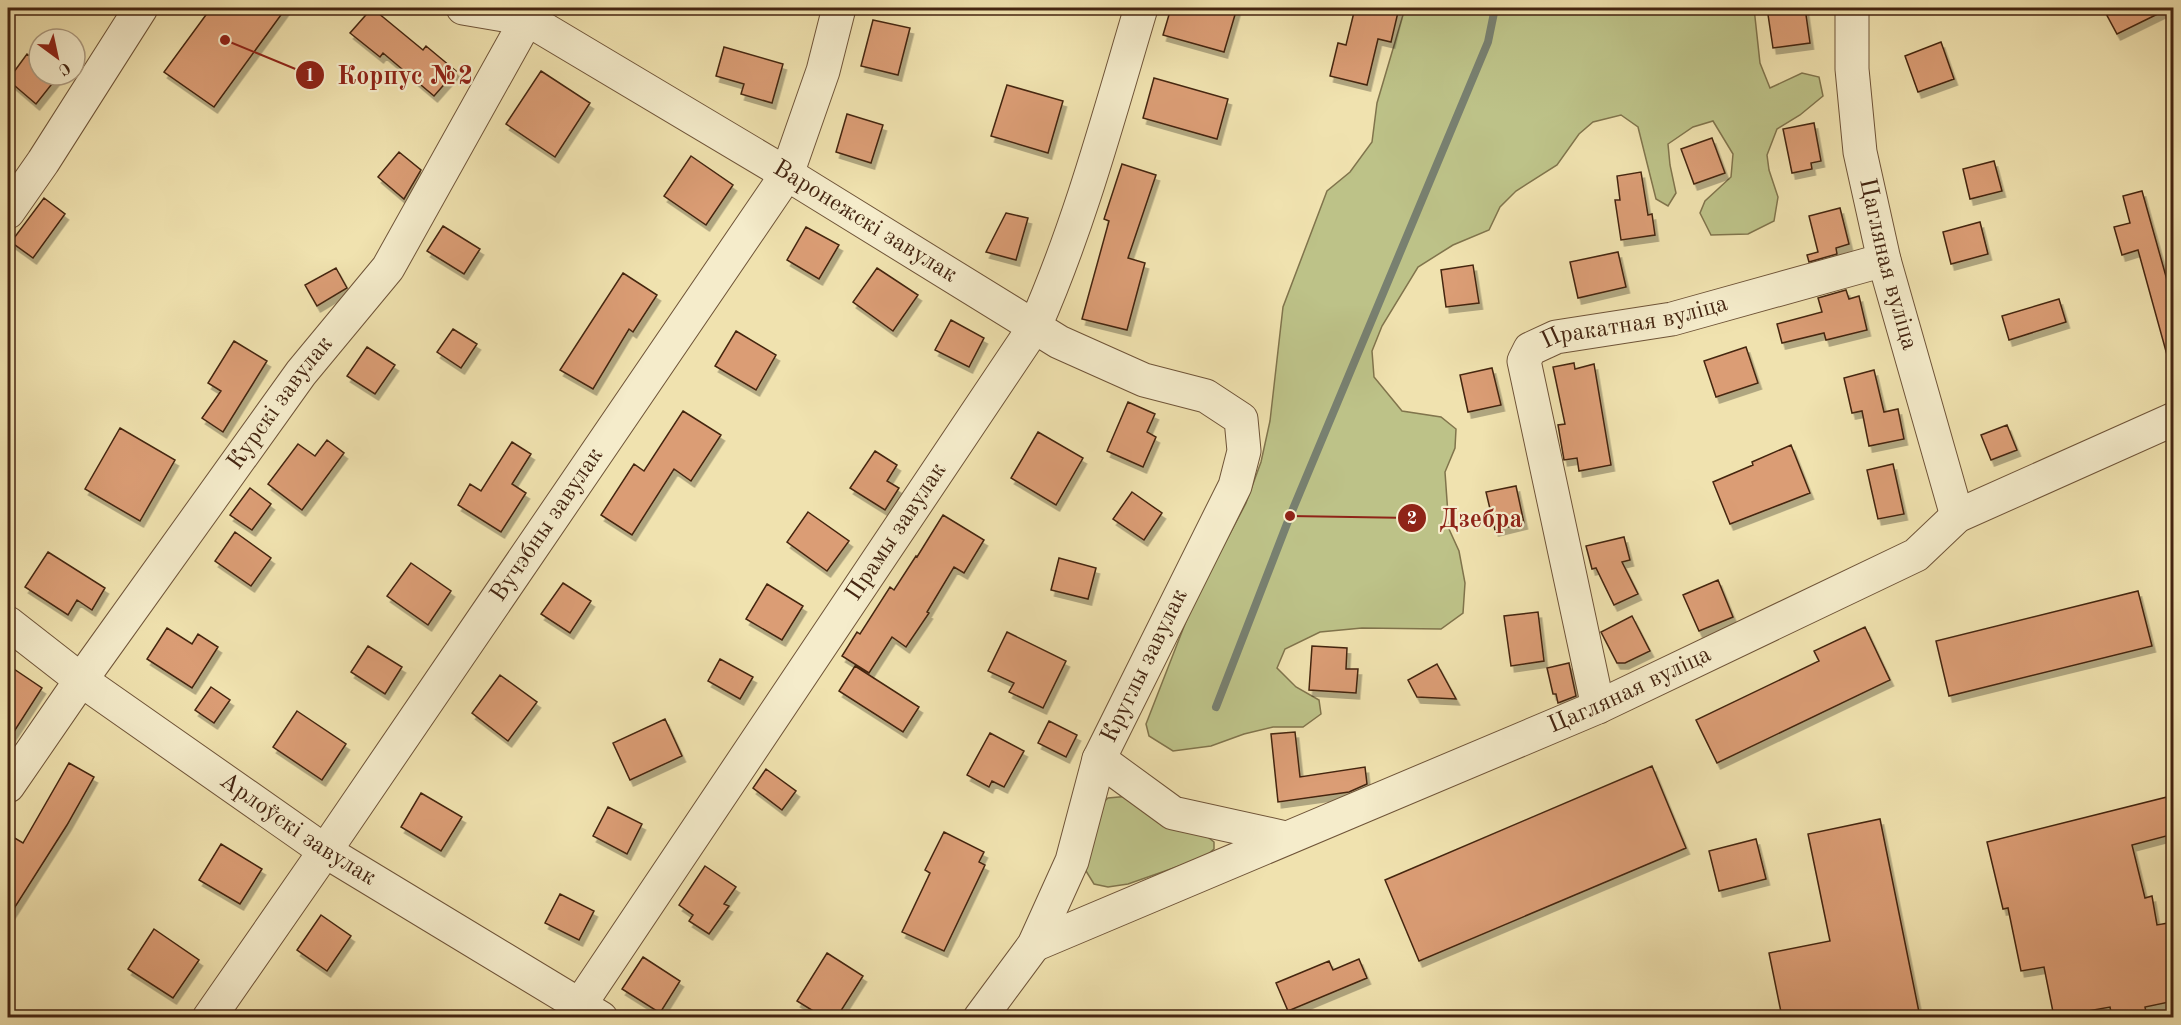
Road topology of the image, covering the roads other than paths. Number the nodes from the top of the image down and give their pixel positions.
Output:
1 (141, 8) edge
2 (463, 8) edge
3 (839, 8) edge
4 (1141, 8) edge
5 (1852, 8) edge
6 (529, 13) edge
7 (787, 174) junction
8 (8, 212) edge
9 (1884, 260) junction
10 (1035, 326) junction
11 (2174, 419) edge
12 (1244, 451) joint
13 (1957, 516) junction
14 (8, 622) edge
15 (81, 680) junction
16 (1598, 707) junction
17 (1099, 759) junction
18 (8, 786) edge
19 (1286, 838) junction
20 (325, 851) junction
21 (1034, 945) junction
22 (584, 1014) edge
23 (208, 1017) edge
24 (980, 1017) edge

1 - 8 street
2 - 6 street, Варонежскі завулак
3 - 7 street, Вучэбны завулак
4 - 10 street, Прамы завулак
5 - 9 street, Цагляная вуліца
6 - 7 street, Варонежскі завулак
6 - 15 street, Курскі завулак
7 - 10 street, Варонежскі завулак
7 - 20 street, Вучэбны завулак
9 - 13 street, Цагляная вуліца
9 - 16 street, Пракатная вуліца
10 - 12 street, Варонежскі завулак
10 - 22 street, Прамы завулак
11 - 13 street, Цагляная вуліца
12 - 17 street, Круглы завулак
13 - 16 street, Цагляная вуліца
14 - 15 street, Арлоўскі завулак
15 - 18 street, Курскі завулак
15 - 20 street, Арлоўскі завулак
16 - 19 street, Цагляная вуліца
17 - 19 street, Круглы завулак
17 - 21 street
19 - 21 street, Цагляная вуліца
20 - 22 street, Арлоўскі завулак
20 - 23 street, Вучэбны завулак
21 - 24 street

